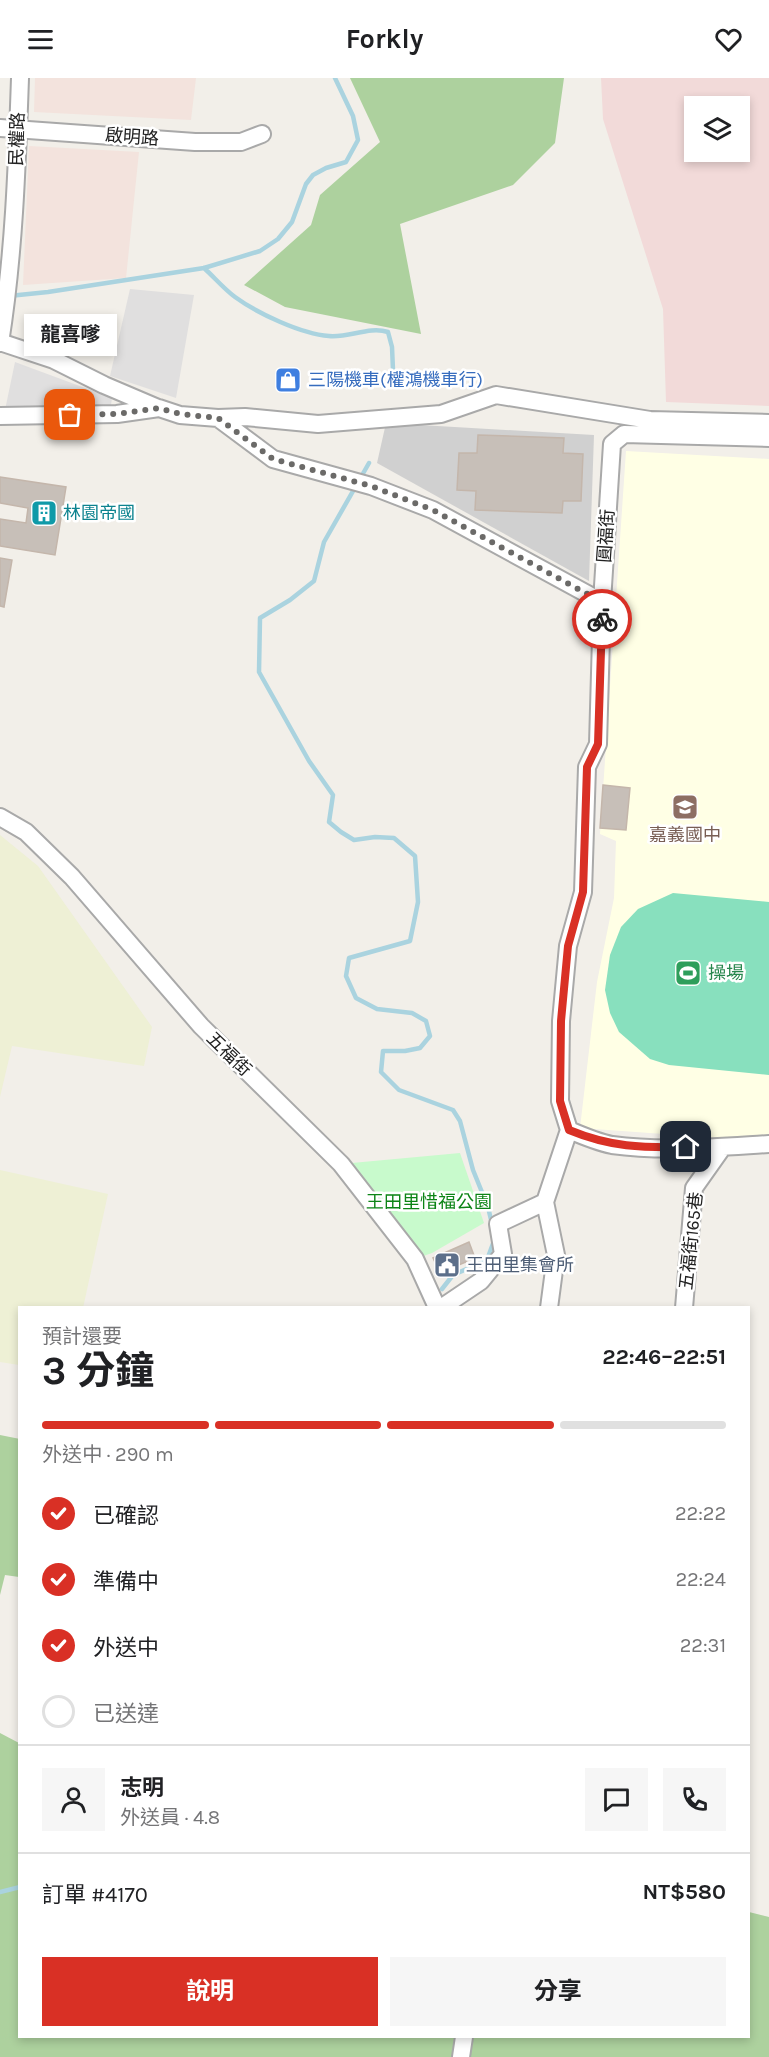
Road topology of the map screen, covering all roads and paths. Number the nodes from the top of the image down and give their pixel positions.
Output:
1 (20, 78) edge
2 (0, 128) edge
3 (18, 129) junction
4 (262, 134) dead end
5 (0, 342) edge
6 (159, 408) junction
7 (0, 416) edge
8 (218, 418) junction
9 (769, 423) edge
10 (769, 438) edge
11 (602, 602) junction
12 (0, 817) edge
13 (569, 1130) junction
14 (769, 1144) edge
15 (723, 1147) junction
16 (545, 1202) junction
17 (436, 1306) edge
18 (444, 1306) edge
19 (549, 1306) edge
20 (684, 1306) edge
21 (464, 2038) edge
22 (461, 2057) edge

1 - 3 street, 民權路
2 - 3 street, 啟明路
3 - 4 street, 啟明路
3 - 5 street, 民權路
5 - 6 street
6 - 7 street
6 - 8 street
8 - 9 street
8 - 11 street
10 - 11 street, 圓福街
11 - 13 street, 圓福街
12 - 17 street, 五福街
13 - 15 street
13 - 16 street
14 - 15 street
15 - 20 street, 五福街165巷
16 - 18 street
16 - 19 street
21 - 22 street

